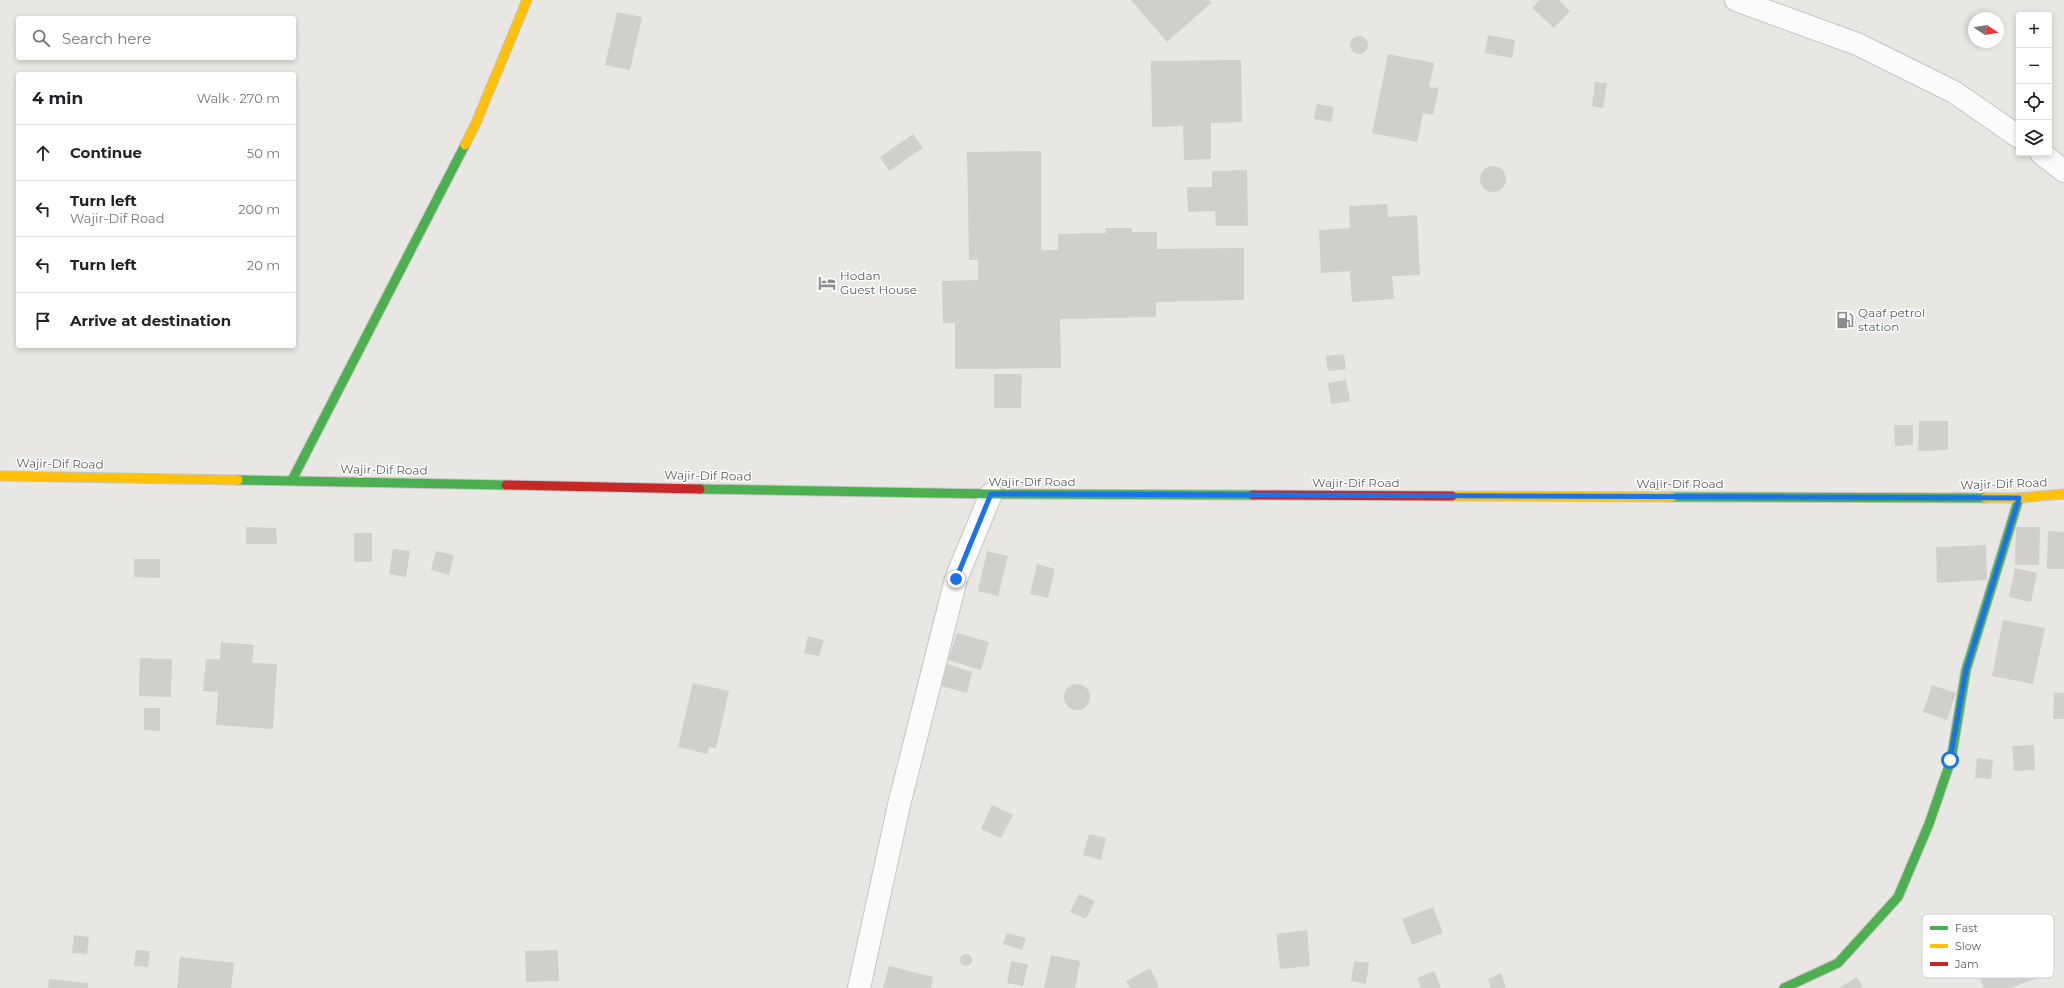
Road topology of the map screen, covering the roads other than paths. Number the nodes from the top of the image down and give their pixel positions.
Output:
1 (527, 0) edge
2 (1736, 0) edge
3 (2016, 135) edge
4 (2045, 156) edge
5 (2064, 171) edge
6 (0, 476) edge
7 (292, 480) junction
8 (991, 494) junction
9 (2064, 494) edge
10 (2019, 498) junction
11 (859, 988) edge
12 (1784, 988) edge

1 - 7 main road
2 - 3 street
4 - 5 street
6 - 7 main road, Wajir-Dif Road
7 - 8 main road, Wajir-Dif Road
8 - 10 main road, Wajir-Dif Road
8 - 11 street
9 - 10 main road, Wajir-Dif Road
10 - 12 main road

